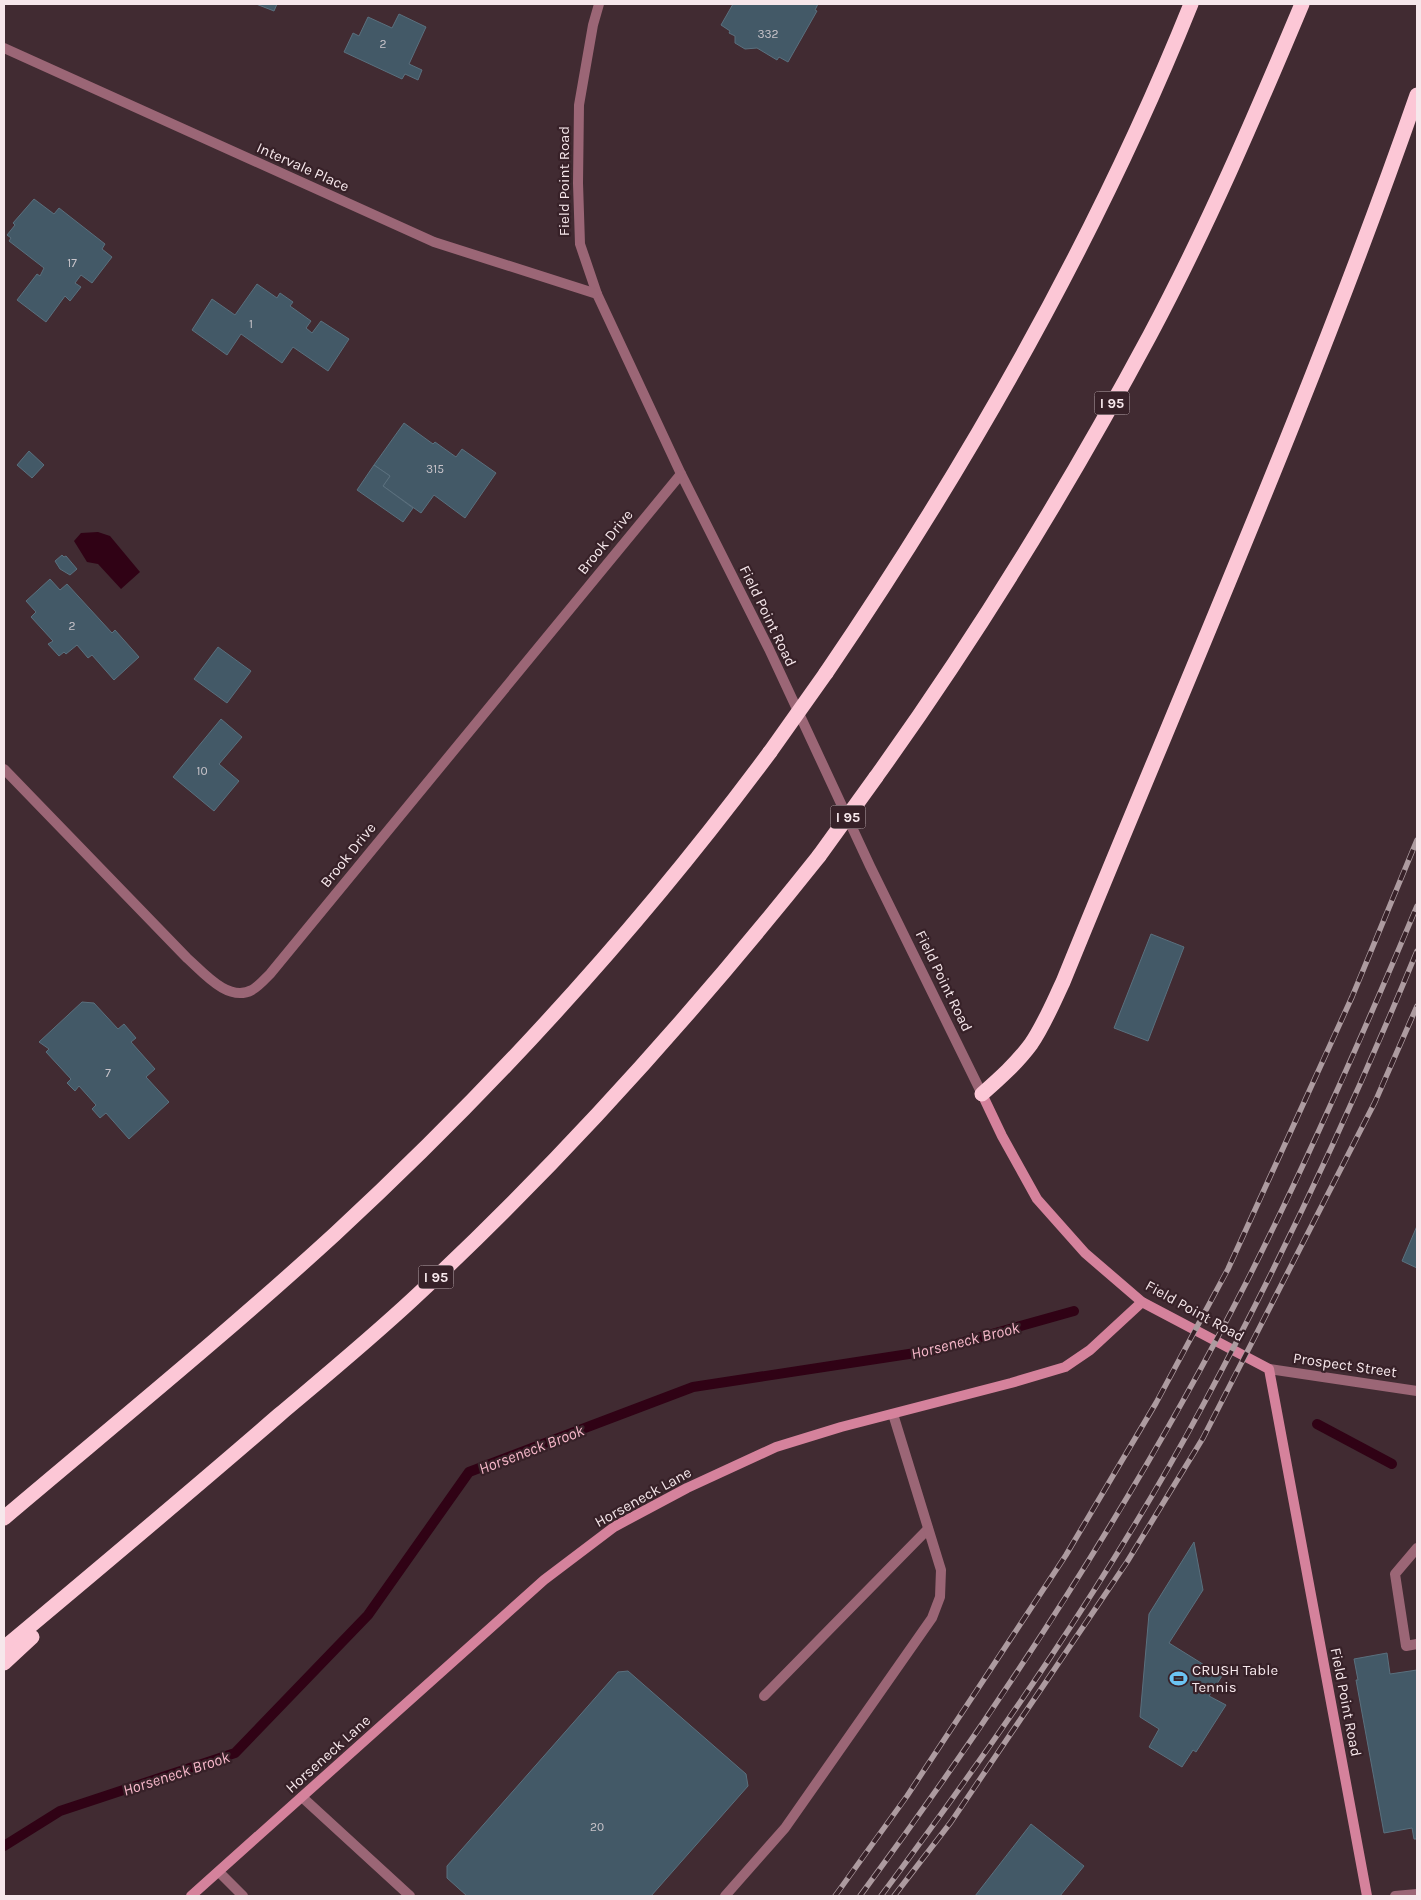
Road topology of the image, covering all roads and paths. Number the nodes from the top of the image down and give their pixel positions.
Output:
1 (599, 4) edge
2 (1191, 4) edge
3 (1302, 4) edge
4 (4, 48) edge
5 (1417, 95) edge
6 (597, 294) junction
7 (681, 474) junction
8 (4, 770) edge
9 (982, 1094) junction
10 (1142, 1302) junction
11 (1269, 1369) junction
12 (1417, 1391) edge
13 (893, 1414) junction
14 (4, 1518) edge
15 (928, 1529) junction
16 (135, 1538) junction
17 (1417, 1548) edge
18 (1417, 1644) edge
19 (4, 1648) edge
20 (4, 1663) edge
21 (764, 1696) dead end
22 (302, 1797) junction
23 (219, 1872) junction
24 (1417, 1894) edge
25 (192, 1896) edge
26 (242, 1896) edge
27 (410, 1896) edge
28 (725, 1896) edge
29 (1367, 1896) edge
30 (1395, 1896) edge

1 - 6 street, Field Point Road
2 - 14 highway, bridge
3 - 16 highway, I 95, bridge
4 - 6 street, Intervale Place
5 - 9 highway
6 - 7 street, Field Point Road
7 - 8 street, Brook Drive
7 - 9 street, Field Point Road
9 - 10 main road, Field Point Road
10 - 11 main road, Field Point Road
10 - 13 main road, Horseneck Lane
11 - 12 street, Prospect Street
11 - 29 main road, Field Point Road
13 - 15 street
13 - 22 main road, Horseneck Lane
15 - 21 street
15 - 28 street
16 - 19 highway, I 95
16 - 20 highway
17 - 18 street
22 - 23 main road, Horseneck Lane
22 - 27 street
23 - 25 main road, Horseneck Lane
23 - 26 street
24 - 30 street

